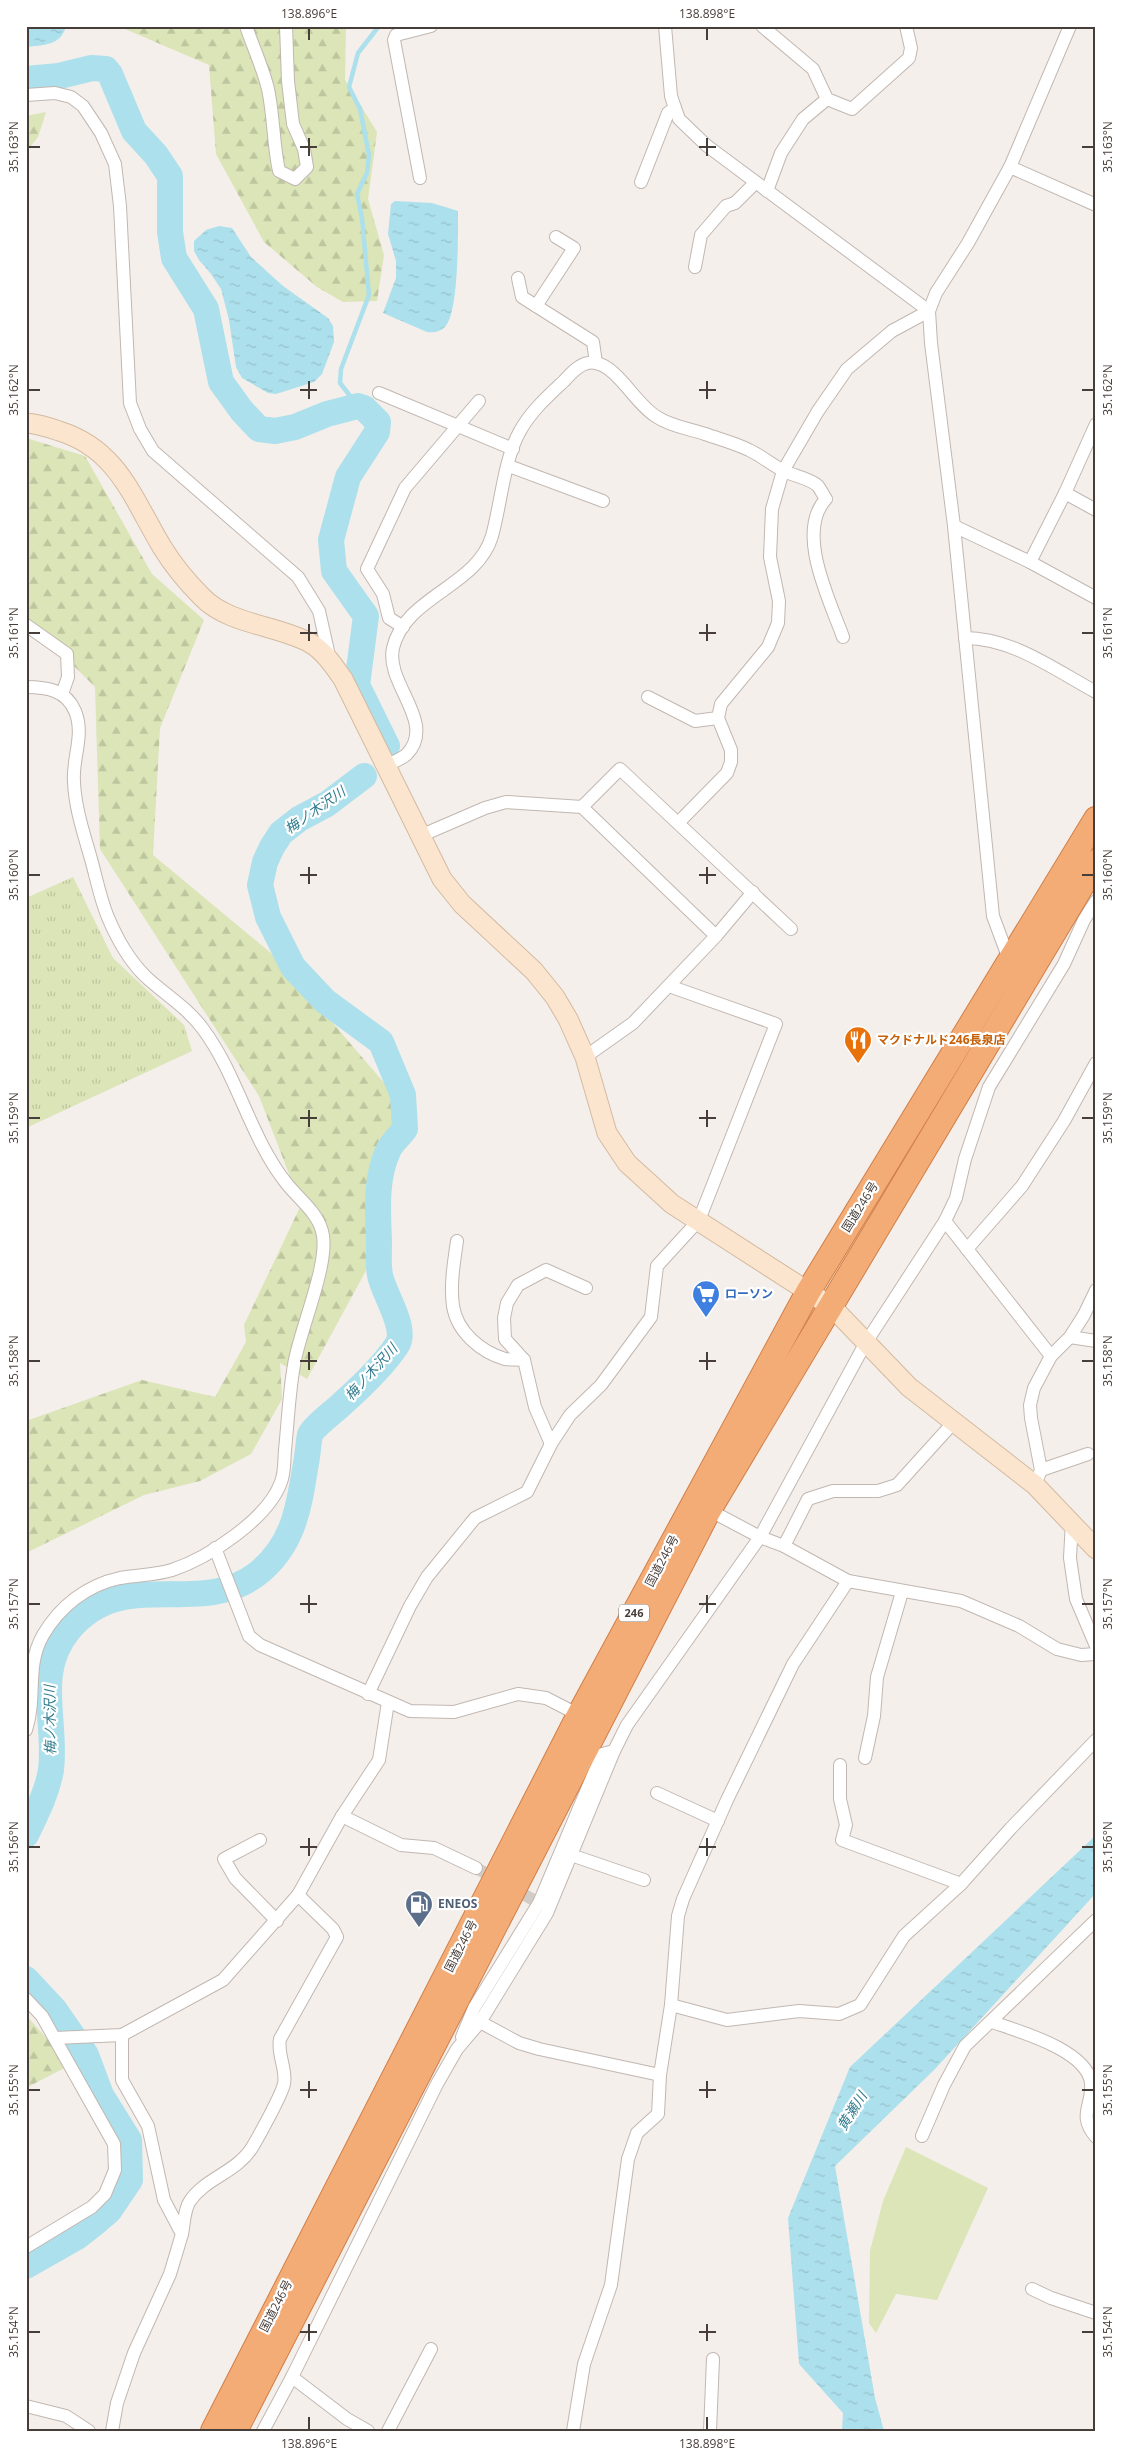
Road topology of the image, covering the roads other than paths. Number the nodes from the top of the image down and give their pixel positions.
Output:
1 (246, 26) edge
2 (286, 26) edge
3 (431, 26) edge
4 (665, 26) edge
5 (762, 26) edge
6 (906, 26) edge
7 (1070, 26) edge
8 (26, 95) edge
9 (828, 99) junction
10 (675, 108) junction
11 (1010, 167) junction
12 (420, 178) dead end
13 (641, 182) dead end
14 (756, 183) junction
15 (767, 191) junction
16 (1096, 205) edge
17 (556, 237) dead end
18 (695, 267) dead end
19 (518, 278) dead end
20 (536, 306) junction
21 (929, 311) junction
22 (596, 363) junction
23 (379, 393) dead end
24 (479, 401) dead end
25 (26, 423) edge
26 (1096, 424) edge
27 (458, 427) junction
28 (512, 449) junction
29 (509, 466) junction
30 (783, 471) junction
31 (1065, 493) junction
32 (603, 501) dead end
33 (1096, 510) edge
34 (954, 526) junction
35 (1030, 562) junction
36 (1096, 598) edge
37 (26, 625) edge
38 (404, 627) junction
39 (843, 637) dead end
40 (965, 638) junction
41 (330, 660) junction
42 (26, 687) edge
43 (1096, 692) edge
44 (62, 694) junction
45 (648, 698) dead end
46 (718, 718) junction
47 (386, 765) junction
48 (582, 807) junction
49 (1096, 819) edge
50 (678, 823) junction
51 (420, 836) junction
52 (1096, 862) edge
53 (753, 892) junction
54 (1096, 902) edge
55 (791, 929) dead end
56 (716, 936) junction
57 (1010, 962) junction
58 (669, 986) junction
59 (1020, 990) junction
60 (585, 1057) junction
61 (1096, 1062) edge
62 (699, 1220) junction
63 (945, 1221) junction
64 (456, 1241) dead end
65 (967, 1249) junction
66 (586, 1288) dead end
67 (1096, 1290) edge
68 (808, 1292) junction
69 (832, 1307) junction
70 (1070, 1337) junction
71 (1096, 1341) edge
72 (865, 1344) junction
73 (1051, 1356) junction
74 (524, 1360) junction
75 (953, 1423) junction
76 (551, 1444) junction
77 (1088, 1454) dead end
78 (1038, 1478) junction
79 (709, 1510) junction
80 (1072, 1521) junction
81 (760, 1537) junction
82 (784, 1546) junction
83 (215, 1548) junction
84 (1096, 1549) edge
85 (848, 1581) junction
86 (902, 1592) junction
87 (1096, 1646) edge
88 (1096, 1654) edge
89 (368, 1694) junction
90 (388, 1702) junction
91 (579, 1715) junction
92 (26, 1730) edge
93 (1096, 1740) edge
94 (614, 1751) junction
95 (865, 1758) dead end
96 (840, 1765) dead end
97 (656, 1793) dead end
98 (342, 1816) junction
99 (718, 1820) junction
100 (260, 1840) dead end
101 (571, 1855) junction
102 (476, 1868) tunnel mouth
103 (644, 1880) dead end
104 (962, 1884) junction
105 (298, 1895) junction
106 (1096, 1920) edge
107 (277, 1921) junction
108 (26, 1999) edge
109 (671, 2005) junction
110 (480, 2022) junction
111 (992, 2022) junction
112 (122, 2036) junction
113 (59, 2038) junction
114 (457, 2049) junction
115 (660, 2075) junction
116 (922, 2136) dead end
117 (1096, 2137) edge
118 (182, 2234) junction
119 (26, 2247) edge
120 (1032, 2289) dead end
121 (1096, 2313) edge
122 (431, 2349) dead end
123 (713, 2359) dead end
124 (292, 2377) junction
125 (26, 2406) edge
126 (89, 2431) edge
127 (112, 2431) edge
128 (213, 2431) edge
129 (234, 2431) edge
130 (263, 2431) edge
131 (368, 2431) edge
132 (388, 2431) edge
133 (573, 2431) edge
134 (710, 2431) edge

1 - 2 street
3 - 12 street
4 - 10 street
5 - 9 street
6 - 9 street
7 - 11 street
8 - 41 street
9 - 15 street
10 - 13 street
10 - 14 street
11 - 16 street
11 - 21 street
14 - 15 street
14 - 18 street
15 - 21 street
17 - 20 street
19 - 20 street
20 - 22 street
21 - 30 street
21 - 34 street
22 - 28 street
22 - 30 street
23 - 27 street
24 - 27 street
25 - 41 street
26 - 31 street
27 - 28 street
27 - 38 street
28 - 29 street
29 - 32 street
29 - 38 street
30 - 39 street
30 - 46 street
31 - 33 street
31 - 35 street
34 - 35 street
34 - 40 street
35 - 36 street
37 - 44 street
38 - 47 street
40 - 43 street
40 - 57 street
41 - 47 street
42 - 44 street
44 - 83 street
45 - 46 street
46 - 50 street
47 - 51 street
48 - 50 street
48 - 51 street
48 - 56 street
49 - 57 highway, 国道246号 / 246
50 - 53 street
51 - 60 street
52 - 59 highway, 国道246号 / 246
53 - 55 street
53 - 56 street
54 - 63 street
56 - 58 street
57 - 59 street
57 - 68 highway, 国道246号 / 246
58 - 60 street
58 - 62 street
59 - 69 highway, 国道246号 / 246
60 - 62 street
61 - 65 street
62 - 68 street
62 - 76 street
63 - 65 street
63 - 72 street
64 - 74 street
65 - 73 street
66 - 74 street
67 - 70 street
68 - 69 street
68 - 91 highway, 国道246号 / 246
69 - 72 street
69 - 79 highway, 国道246号 / 246
70 - 71 street
70 - 73 street
72 - 75 street
72 - 81 street
73 - 78 street
74 - 76 street
75 - 78 street
75 - 82 street
76 - 89 street
77 - 78 street
78 - 80 street
79 - 81 street
79 - 129 highway, 国道246号 / 246
80 - 84 street
80 - 87 street
81 - 82 street
81 - 94 street
82 - 85 street
83 - 89 street
83 - 92 street
85 - 86 street
85 - 99 street
86 - 88 street
86 - 95 street
89 - 90 street
90 - 91 street
90 - 98 street
91 - 128 highway, 国道246号 / 246
93 - 104 street
94 - 101 street
94 - 114 street
96 - 104 street
97 - 99 street
98 - 102 street
98 - 105 street
99 - 109 street
100 - 107 street
101 - 103 street
101 - 110 street
104 - 109 street
105 - 107 street
105 - 118 street
106 - 111 street
107 - 112 street
108 - 113 street
109 - 115 street
110 - 114 street
110 - 115 street
111 - 116 street
111 - 117 street
112 - 113 street
112 - 118 street
113 - 119 street
114 - 124 street
115 - 133 street
118 - 127 street
120 - 121 street
122 - 132 street
123 - 134 street
124 - 130 street
124 - 131 street
125 - 126 street

